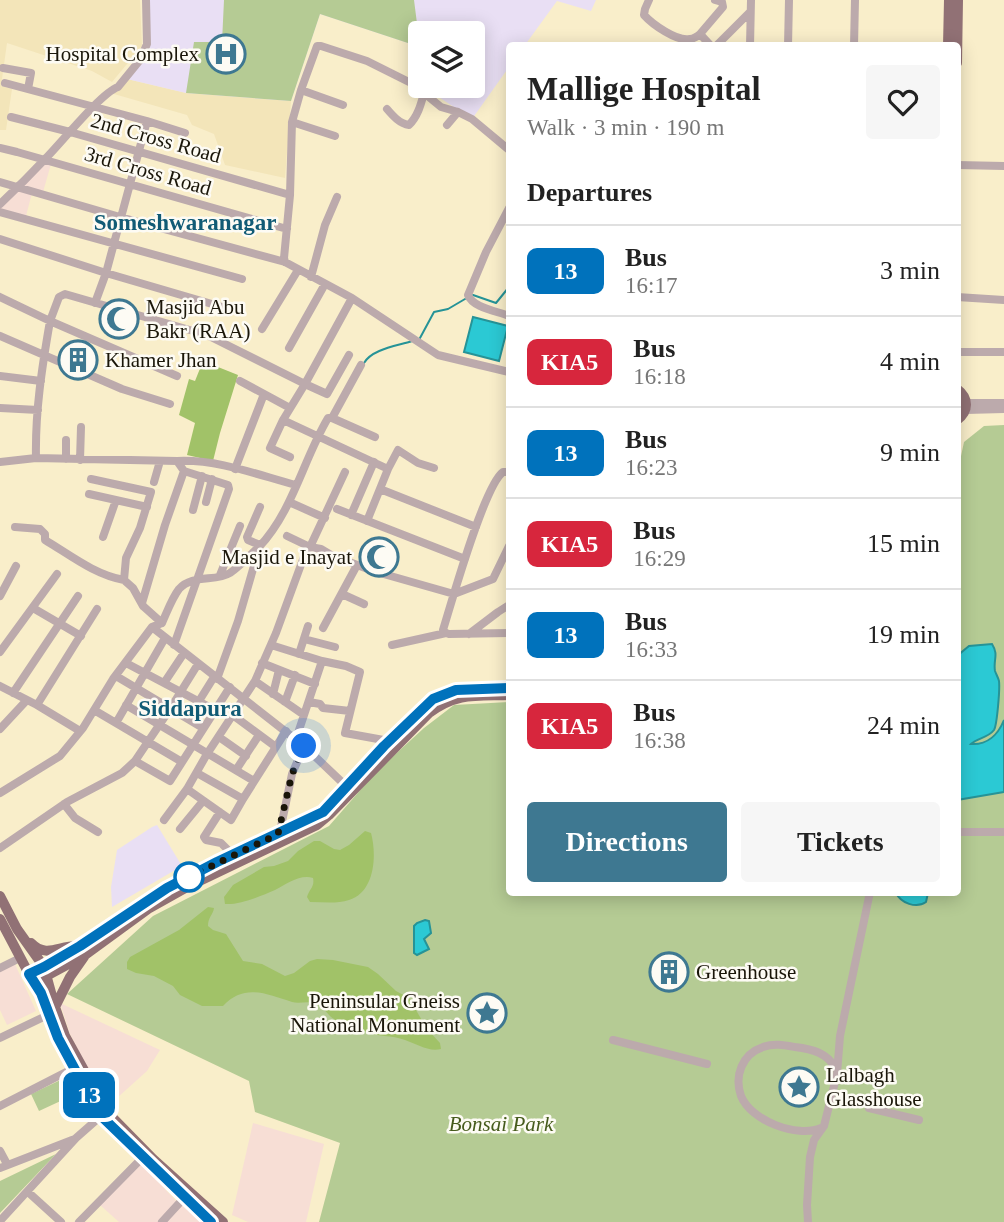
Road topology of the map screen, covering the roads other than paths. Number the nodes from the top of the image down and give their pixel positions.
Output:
1 (144, 0) edge
2 (649, 0) edge
3 (717, 0) edge
4 (751, 0) edge
5 (789, 0) edge
6 (855, 0) edge
7 (949, 0) edge
8 (958, 0) edge
9 (750, 12) junction
10 (700, 34) junction
11 (709, 42) edge
12 (717, 42) edge
13 (750, 42) edge
14 (788, 42) edge
15 (854, 42) edge
16 (948, 42) edge
17 (957, 42) edge
18 (3, 68) dead end
19 (408, 82) edge
20 (5, 83) dead end
21 (28, 89) junction
22 (301, 90) junction
23 (423, 98) edge
24 (430, 98) edge
25 (343, 106) dead end
26 (95, 107) junction
27 (387, 109) dead end
28 (458, 112) junction
29 (11, 117) dead end
30 (147, 121) junction
31 (292, 122) junction
32 (447, 125) dead end
33 (70, 132) junction
34 (186, 133) dead end
35 (335, 136) dead end
36 (506, 147) edge
37 (0, 148) edge
38 (139, 152) junction
39 (45, 160) junction
40 (961, 165) edge
41 (1004, 166) edge
42 (0, 182) edge
43 (130, 184) junction
44 (18, 186) junction
45 (290, 195) junction
46 (337, 197) dead end
47 (0, 204) edge
48 (0, 212) edge
49 (506, 214) edge
50 (120, 217) junction
51 (287, 229) junction
52 (0, 239) edge
53 (113, 243) junction
54 (285, 262) junction
55 (298, 270) junction
56 (106, 273) junction
57 (311, 277) junction
58 (242, 279) dead end
59 (325, 284) junction
60 (0, 297) edge
61 (961, 297) edge
62 (352, 298) junction
63 (1004, 300) edge
64 (95, 303) junction
65 (229, 309) dead end
66 (506, 315) edge
67 (50, 321) junction
68 (262, 329) dead end
69 (0, 336) edge
70 (289, 348) dead end
71 (961, 352) edge
72 (1004, 352) edge
73 (349, 355) dead end
74 (44, 356) junction
75 (361, 365) dead end
76 (506, 371) edge
77 (0, 376) edge
78 (177, 376) dead end
79 (41, 381) junction
80 (240, 381) dead end
81 (305, 384) junction
82 (961, 392) edge
83 (264, 394) junction
84 (1004, 403) edge
85 (170, 404) dead end
86 (966, 406) junction
87 (0, 408) edge
88 (290, 408) junction
89 (1004, 409) edge
90 (38, 410) junction
91 (961, 417) edge
92 (332, 418) junction
93 (283, 420) junction
94 (81, 427) dead end
95 (317, 437) junction
96 (375, 437) dead end
97 (66, 440) dead end
98 (290, 457) dead end
99 (36, 458) junction
100 (66, 459) junction
101 (80, 460) junction
102 (160, 461) junction
103 (177, 461) junction
104 (0, 462) edge
105 (374, 462) junction
106 (434, 468) dead end
107 (235, 469) junction
108 (388, 469) junction
109 (184, 471) junction
110 (345, 472) dead end
111 (506, 472) edge
112 (202, 476) junction
113 (91, 479) dead end
114 (212, 480) junction
115 (153, 482) dead end
116 (296, 485) junction
117 (380, 489) junction
118 (89, 494) dead end
119 (116, 500) junction
120 (206, 502) dead end
121 (289, 502) junction
122 (260, 507) dead end
123 (147, 508) junction
124 (337, 509) dead end
125 (194, 510) dead end
126 (351, 515) dead end
127 (325, 518) junction
128 (368, 521) dead end
129 (240, 526) dead end
130 (15, 527) dead end
131 (476, 527) junction
132 (287, 536) dead end
133 (103, 537) dead end
134 (260, 545) junction
135 (310, 547) junction
136 (506, 552) edge
137 (465, 559) junction
138 (357, 565) junction
139 (16, 566) dead end
140 (58, 574) dead end
141 (220, 575) junction
142 (198, 579) junction
143 (124, 580) junction
144 (342, 594) junction
145 (454, 594) junction
146 (0, 596) edge
147 (78, 596) dead end
148 (364, 604) dead end
149 (142, 606) junction
150 (506, 607) edge
151 (33, 608) junction
152 (97, 609) dead end
153 (162, 623) junction
154 (60, 624) junction
155 (308, 626) dead end
156 (152, 627) junction
157 (323, 628) dead end
158 (446, 633) junction
159 (506, 633) edge
160 (470, 634) junction
161 (81, 636) junction
162 (165, 638) junction
163 (304, 639) junction
164 (174, 645) junction
165 (271, 645) junction
166 (392, 645) dead end
167 (335, 646) dead end
168 (0, 652) edge
169 (184, 653) junction
170 (299, 654) junction
171 (322, 661) junction
172 (125, 663) junction
173 (262, 663) junction
174 (198, 664) junction
175 (279, 670) junction
176 (146, 673) junction
177 (116, 676) junction
178 (295, 676) junction
179 (215, 678) junction
180 (255, 681) junction
181 (164, 683) junction
182 (314, 684) junction
183 (0, 687) edge
184 (230, 687) junction
185 (136, 688) junction
186 (506, 688) edge
187 (181, 692) junction
188 (13, 693) junction
189 (273, 694) junction
190 (506, 695) edge
191 (244, 699) junction
192 (26, 701) junction
193 (199, 701) junction
194 (285, 702) junction
195 (309, 702) junction
196 (37, 705) junction
197 (126, 705) junction
198 (170, 709) junction
199 (94, 710) junction
200 (215, 710) junction
201 (350, 711) junction
202 (304, 715) junction
203 (234, 716) junction
204 (116, 723) junction
205 (159, 724) junction
206 (203, 728) junction
207 (0, 729) edge
208 (80, 731) junction
209 (286, 731) junction
210 (259, 735) junction
211 (219, 737) junction
212 (296, 739) junction
213 (148, 741) junction
214 (193, 744) junction
215 (392, 744) junction
216 (304, 746) junction
217 (276, 747) junction
218 (207, 754) junction
219 (246, 756) junction
220 (135, 761) junction
221 (182, 762) junction
222 (236, 770) junction
223 (197, 773) junction
224 (254, 781) junction
225 (346, 786) junction
226 (187, 789) junction
227 (0, 793) edge
228 (243, 799) junction
229 (203, 801) junction
230 (64, 804) junction
231 (220, 812) junction
232 (164, 820) dead end
233 (180, 829) dead end
234 (98, 832) dead end
235 (961, 832) edge
236 (1004, 832) edge
237 (280, 839) junction
238 (0, 848) edge
239 (233, 855) junction
240 (0, 896) edge
241 (869, 896) edge
242 (0, 919) edge
243 (16, 929) junction
244 (83, 951) junction
245 (20, 958) junction
246 (0, 968) edge
247 (46, 972) junction
248 (32, 978) junction
249 (52, 1010) junction
250 (0, 1038) edge
251 (613, 1040) dead end
252 (707, 1064) dead end
253 (74, 1068) junction
254 (837, 1074) junction
255 (0, 1106) edge
256 (869, 1108) dead end
257 (101, 1116) junction
258 (919, 1120) dead end
259 (824, 1126) junction
260 (76, 1138) junction
261 (0, 1151) edge
262 (143, 1157) junction
263 (3, 1166) edge
264 (28, 1192) junction
265 (184, 1198) junction
266 (0, 1222) edge
267 (61, 1222) edge
268 (79, 1222) edge
269 (162, 1222) edge
270 (211, 1222) edge
271 (223, 1222) edge
272 (808, 1222) edge

1 - 26 street
2 - 10 street
3 - 10 street
4 - 9 street
5 - 14 street
6 - 15 street
7 - 16 main road
8 - 17 main road
9 - 12 street
9 - 13 street
10 - 11 street
18 - 21 street
19 - 22 street
20 - 21 street
21 - 26 street
22 - 25 street
22 - 31 street
23 - 27 street
24 - 28 street
26 - 30 street
26 - 33 street
28 - 32 street
28 - 36 street
29 - 33 street, 2nd Cross Road
30 - 34 street
30 - 38 street
31 - 35 street
31 - 45 street
33 - 38 street, 2nd Cross Road
33 - 39 street
37 - 39 street, 3rd Cross Road
38 - 43 street
38 - 45 street, 2nd Cross Road
39 - 43 street, 3rd Cross Road
39 - 44 street
40 - 41 street
42 - 44 street
43 - 50 street
43 - 51 street, 3rd Cross Road
44 - 47 street
44 - 50 street
45 - 51 street
46 - 57 street
48 - 53 street
49 - 66 street
50 - 53 street
50 - 54 street
51 - 54 street
52 - 56 street
53 - 56 street
53 - 58 street
54 - 55 street
55 - 57 street
55 - 68 street
56 - 64 street
56 - 65 street
57 - 59 street
59 - 62 street
59 - 70 street
60 - 67 street
61 - 63 street
62 - 76 street
62 - 81 street
64 - 67 street
64 - 81 street
67 - 74 street
67 - 78 street
69 - 74 street
71 - 72 street
73 - 81 street
74 - 79 street
74 - 85 street
75 - 92 street
77 - 79 street
79 - 90 street
80 - 83 street
81 - 88 street
82 - 86 main road
83 - 88 street
83 - 107 street
84 - 86 street
86 - 89 street
86 - 91 main road
87 - 90 street
88 - 93 street
90 - 99 street
92 - 95 street
92 - 96 street
93 - 95 street
93 - 98 street
94 - 101 street
95 - 105 street
95 - 116 street
97 - 100 street
99 - 100 street
99 - 104 street
100 - 101 street
101 - 102 street
102 - 103 street
102 - 115 street
103 - 107 street
103 - 109 street
105 - 108 street
105 - 126 street
106 - 108 street
107 - 116 street
108 - 117 street
109 - 112 street
109 - 149 street
110 - 127 street
111 - 131 street
112 - 114 street
112 - 125 street
113 - 123 street
114 - 120 street
114 - 142 street
116 - 121 street
117 - 128 street
117 - 131 street
118 - 119 street
119 - 123 street
119 - 133 street
121 - 127 street
121 - 134 street
122 - 134 street
123 - 143 street
124 - 137 street
127 - 135 street
129 - 141 street
130 - 143 street
131 - 137 street
132 - 135 street
134 - 141 street
134 - 179 street
135 - 138 street
135 - 165 street
136 - 145 street
137 - 145 street
138 - 144 street
138 - 145 street
139 - 146 street
140 - 151 street
141 - 142 street
142 - 153 street
142 - 164 street
143 - 149 street
144 - 148 street
144 - 157 street
145 - 158 street
147 - 154 street
149 - 153 street
150 - 160 street
151 - 154 street
151 - 168 street
152 - 161 street
153 - 156 street
154 - 161 street
154 - 188 street
155 - 163 street
156 - 162 street
156 - 172 street
158 - 160 street
158 - 166 street
159 - 160 street
161 - 196 street
162 - 164 street
162 - 176 street
163 - 167 street
163 - 170 street
164 - 169 street
165 - 170 street
165 - 173 street
169 - 174 street
169 - 181 street
170 - 171 street
171 - 182 street
171 - 201 street
172 - 176 street
172 - 177 street
173 - 175 street
173 - 180 street
174 - 179 street
174 - 187 street
175 - 178 street
175 - 189 street
176 - 181 street
176 - 185 street
177 - 185 street
177 - 199 street
178 - 182 street
178 - 194 street
179 - 184 street
179 - 193 street
180 - 189 street
180 - 191 street
181 - 187 street
182 - 195 street
183 - 188 street
184 - 191 street
184 - 200 street
185 - 197 street
185 - 198 street
186 - 215 main road
187 - 193 street
187 - 198 street
188 - 192 street
189 - 194 street
190 - 215 main road
191 - 203 street
191 - 209 street
192 - 196 street
192 - 207 street
193 - 200 street
194 - 202 street
195 - 201 street
195 - 202 street
196 - 208 street
197 - 204 street
197 - 205 street
198 - 205 street
198 - 206 street
199 - 204 street
199 - 208 street
200 - 206 street
201 - 215 street
202 - 212 street
203 - 210 street
203 - 211 street
204 - 213 street
205 - 213 street
205 - 214 street
206 - 214 street
208 - 227 street
209 - 212 street
209 - 217 street
210 - 217 street
210 - 219 street
211 - 218 street
211 - 219 street
212 - 216 street
213 - 220 street
213 - 221 street
214 - 218 street
214 - 221 street
215 - 225 main road
215 - 237 main road
216 - 225 street
216 - 237 street
217 - 224 street
218 - 222 street
218 - 223 street
219 - 222 street
220 - 221 street
220 - 230 street
222 - 224 street
223 - 226 street
223 - 228 street
224 - 228 street
225 - 237 main road
226 - 229 street
226 - 232 street
228 - 231 street
229 - 231 street
229 - 233 street
230 - 234 street
230 - 238 street
231 - 239 street
235 - 236 street
237 - 239 main road
237 - 244 main road
239 - 244 main road
240 - 243 main road
241 - 254 street
242 - 245 main road
243 - 244 main road
243 - 247 main road
244 - 247 main road
244 - 249 main road
245 - 246 street
245 - 248 main road
247 - 248 main road
247 - 249 main road
248 - 249 main road
249 - 250 street
249 - 253 main road
249 - 271 main road
251 - 252 street
253 - 255 street
253 - 257 main road
254 - 259 street
254 - 259 street
256 - 258 street
257 - 260 street
257 - 262 main road
259 - 272 street
260 - 263 street
260 - 264 street
261 - 263 street
262 - 265 main road
262 - 268 street
264 - 266 street
264 - 267 street
265 - 269 street
265 - 270 main road

